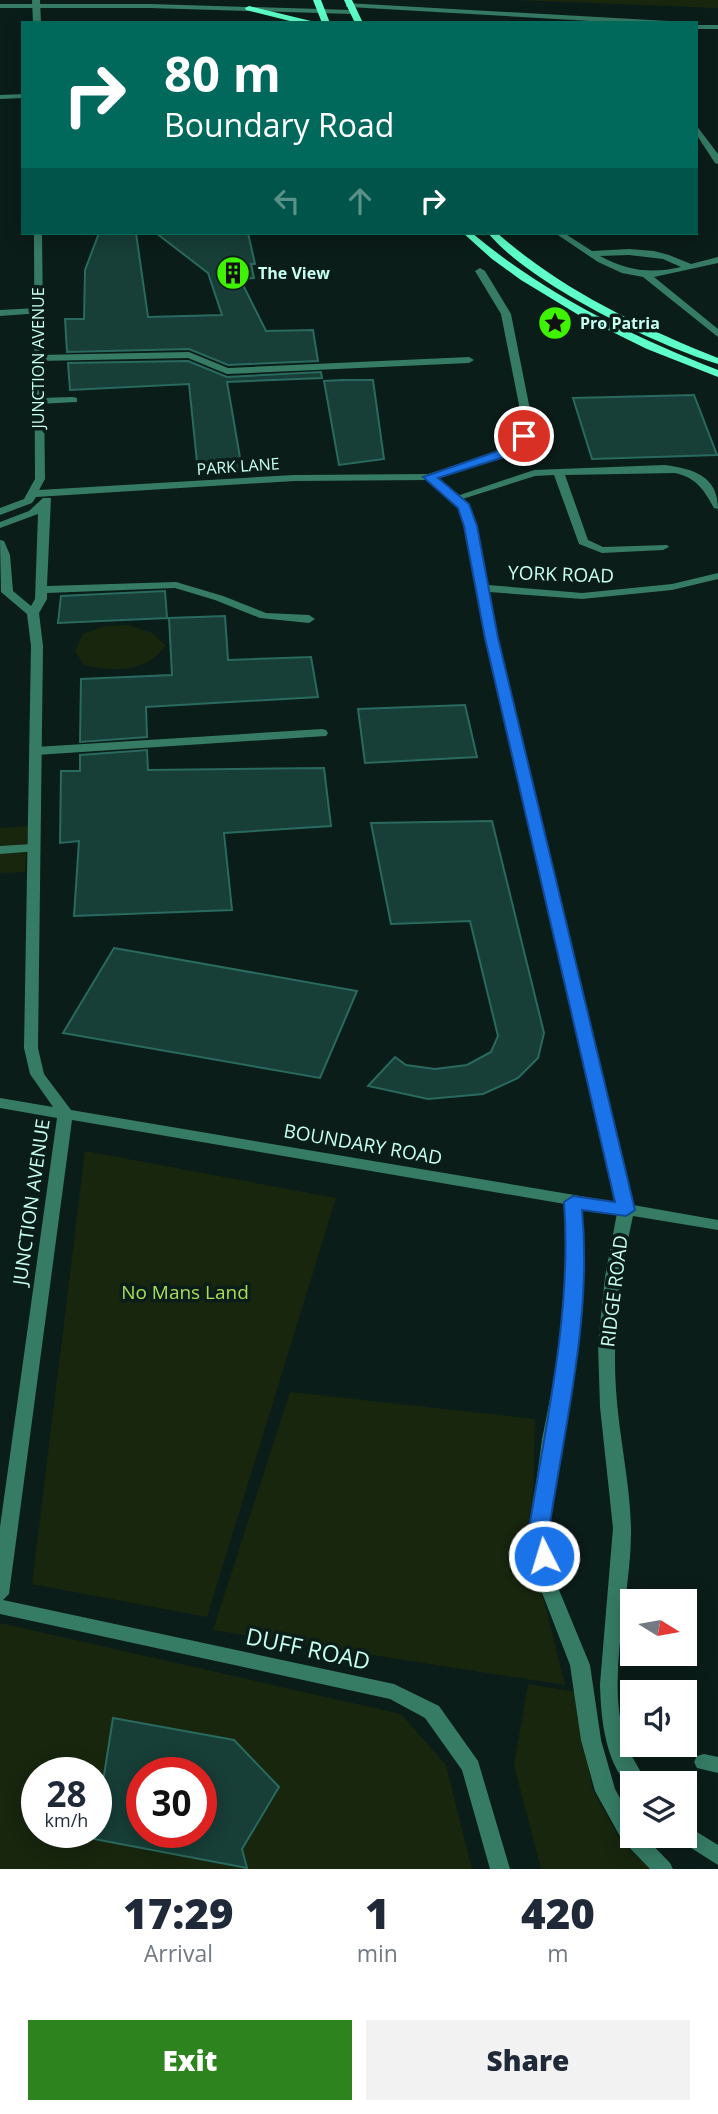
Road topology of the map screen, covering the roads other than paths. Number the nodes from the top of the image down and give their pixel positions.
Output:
1 (204, 0) edge
2 (37, 3) edge
3 (318, 5) edge
4 (0, 6) edge
5 (350, 6) edge
6 (249, 8) junction
7 (37, 21) edge
8 (300, 21) edge
9 (325, 21) edge
10 (496, 21) edge
11 (631, 21) edge
12 (698, 26) edge
13 (718, 27) edge
14 (21, 96) edge
15 (0, 97) edge
16 (698, 130) edge
17 (718, 161) edge
18 (38, 235) edge
19 (469, 235) edge
20 (494, 235) edge
21 (562, 235) edge
22 (590, 254) junction
23 (718, 260) edge
24 (689, 267) junction
25 (480, 271) dead end
26 (646, 275) junction
27 (38, 312) junction
28 (0, 313) edge
29 (718, 334) edge
30 (38, 358) junction
31 (469, 360) dead end
32 (718, 361) edge
33 (718, 374) edge
34 (73, 400) dead end
35 (38, 401) junction
36 (558, 471) junction
37 (429, 477) junction
38 (36, 488) junction
39 (49, 493) junction
40 (456, 498) junction
41 (44, 506) junction
42 (718, 506) edge
43 (0, 512) edge
44 (0, 525) edge
45 (0, 543) edge
46 (663, 547) dead end
47 (718, 576) edge
48 (484, 588) junction
49 (41, 590) junction
50 (33, 613) junction
51 (309, 619) dead end
52 (322, 733) dead end
53 (36, 751) junction
54 (32, 848) junction
55 (0, 850) edge
56 (0, 1103) edge
57 (65, 1113) junction
58 (573, 1202) junction
59 (626, 1210) junction
60 (718, 1226) edge
61 (0, 1594) edge
62 (0, 1608) edge
63 (631, 1771) edge
64 (697, 1842) edge
65 (718, 1856) edge
66 (500, 1869) edge
67 (663, 1869) edge

1 - 3 street
2 - 4 street
2 - 6 street
2 - 7 street
3 - 5 street
3 - 6 street
3 - 9 main road
5 - 10 street
5 - 11 street
6 - 8 main road
12 - 13 street
14 - 15 street
16 - 17 street
18 - 27 street, JUNCTION AVENUE
19 - 33 main road
20 - 32 main road
21 - 22 street
22 - 24 street
22 - 26 street
23 - 24 street
24 - 26 street
25 - 37 street
26 - 29 street
27 - 28 street
27 - 30 street, JUNCTION AVENUE
30 - 31 street
30 - 35 street, JUNCTION AVENUE
34 - 35 street
35 - 38 street, JUNCTION AVENUE
36 - 40 street
36 - 42 street
36 - 46 street
37 - 39 street, PARK LANE
37 - 40 street, RIDGE ROAD
38 - 39 street
38 - 43 street
39 - 41 street
40 - 48 street, RIDGE ROAD
41 - 44 street
41 - 49 street, JUNCTION AVENUE
45 - 50 street
47 - 48 street, YORK ROAD
48 - 59 street, RIDGE ROAD
49 - 50 street, JUNCTION AVENUE
49 - 51 street
50 - 53 street, JUNCTION AVENUE
52 - 53 street
53 - 54 street, JUNCTION AVENUE
54 - 55 street
54 - 57 street, JUNCTION AVENUE
56 - 57 street, BOUNDARY ROAD
57 - 58 street, BOUNDARY ROAD
57 - 61 street, JUNCTION AVENUE
58 - 59 street, BOUNDARY ROAD
58 - 67 street
59 - 60 street, BOUNDARY ROAD
59 - 63 street, RIDGE ROAD
62 - 66 street, DUFF ROAD
64 - 65 street

